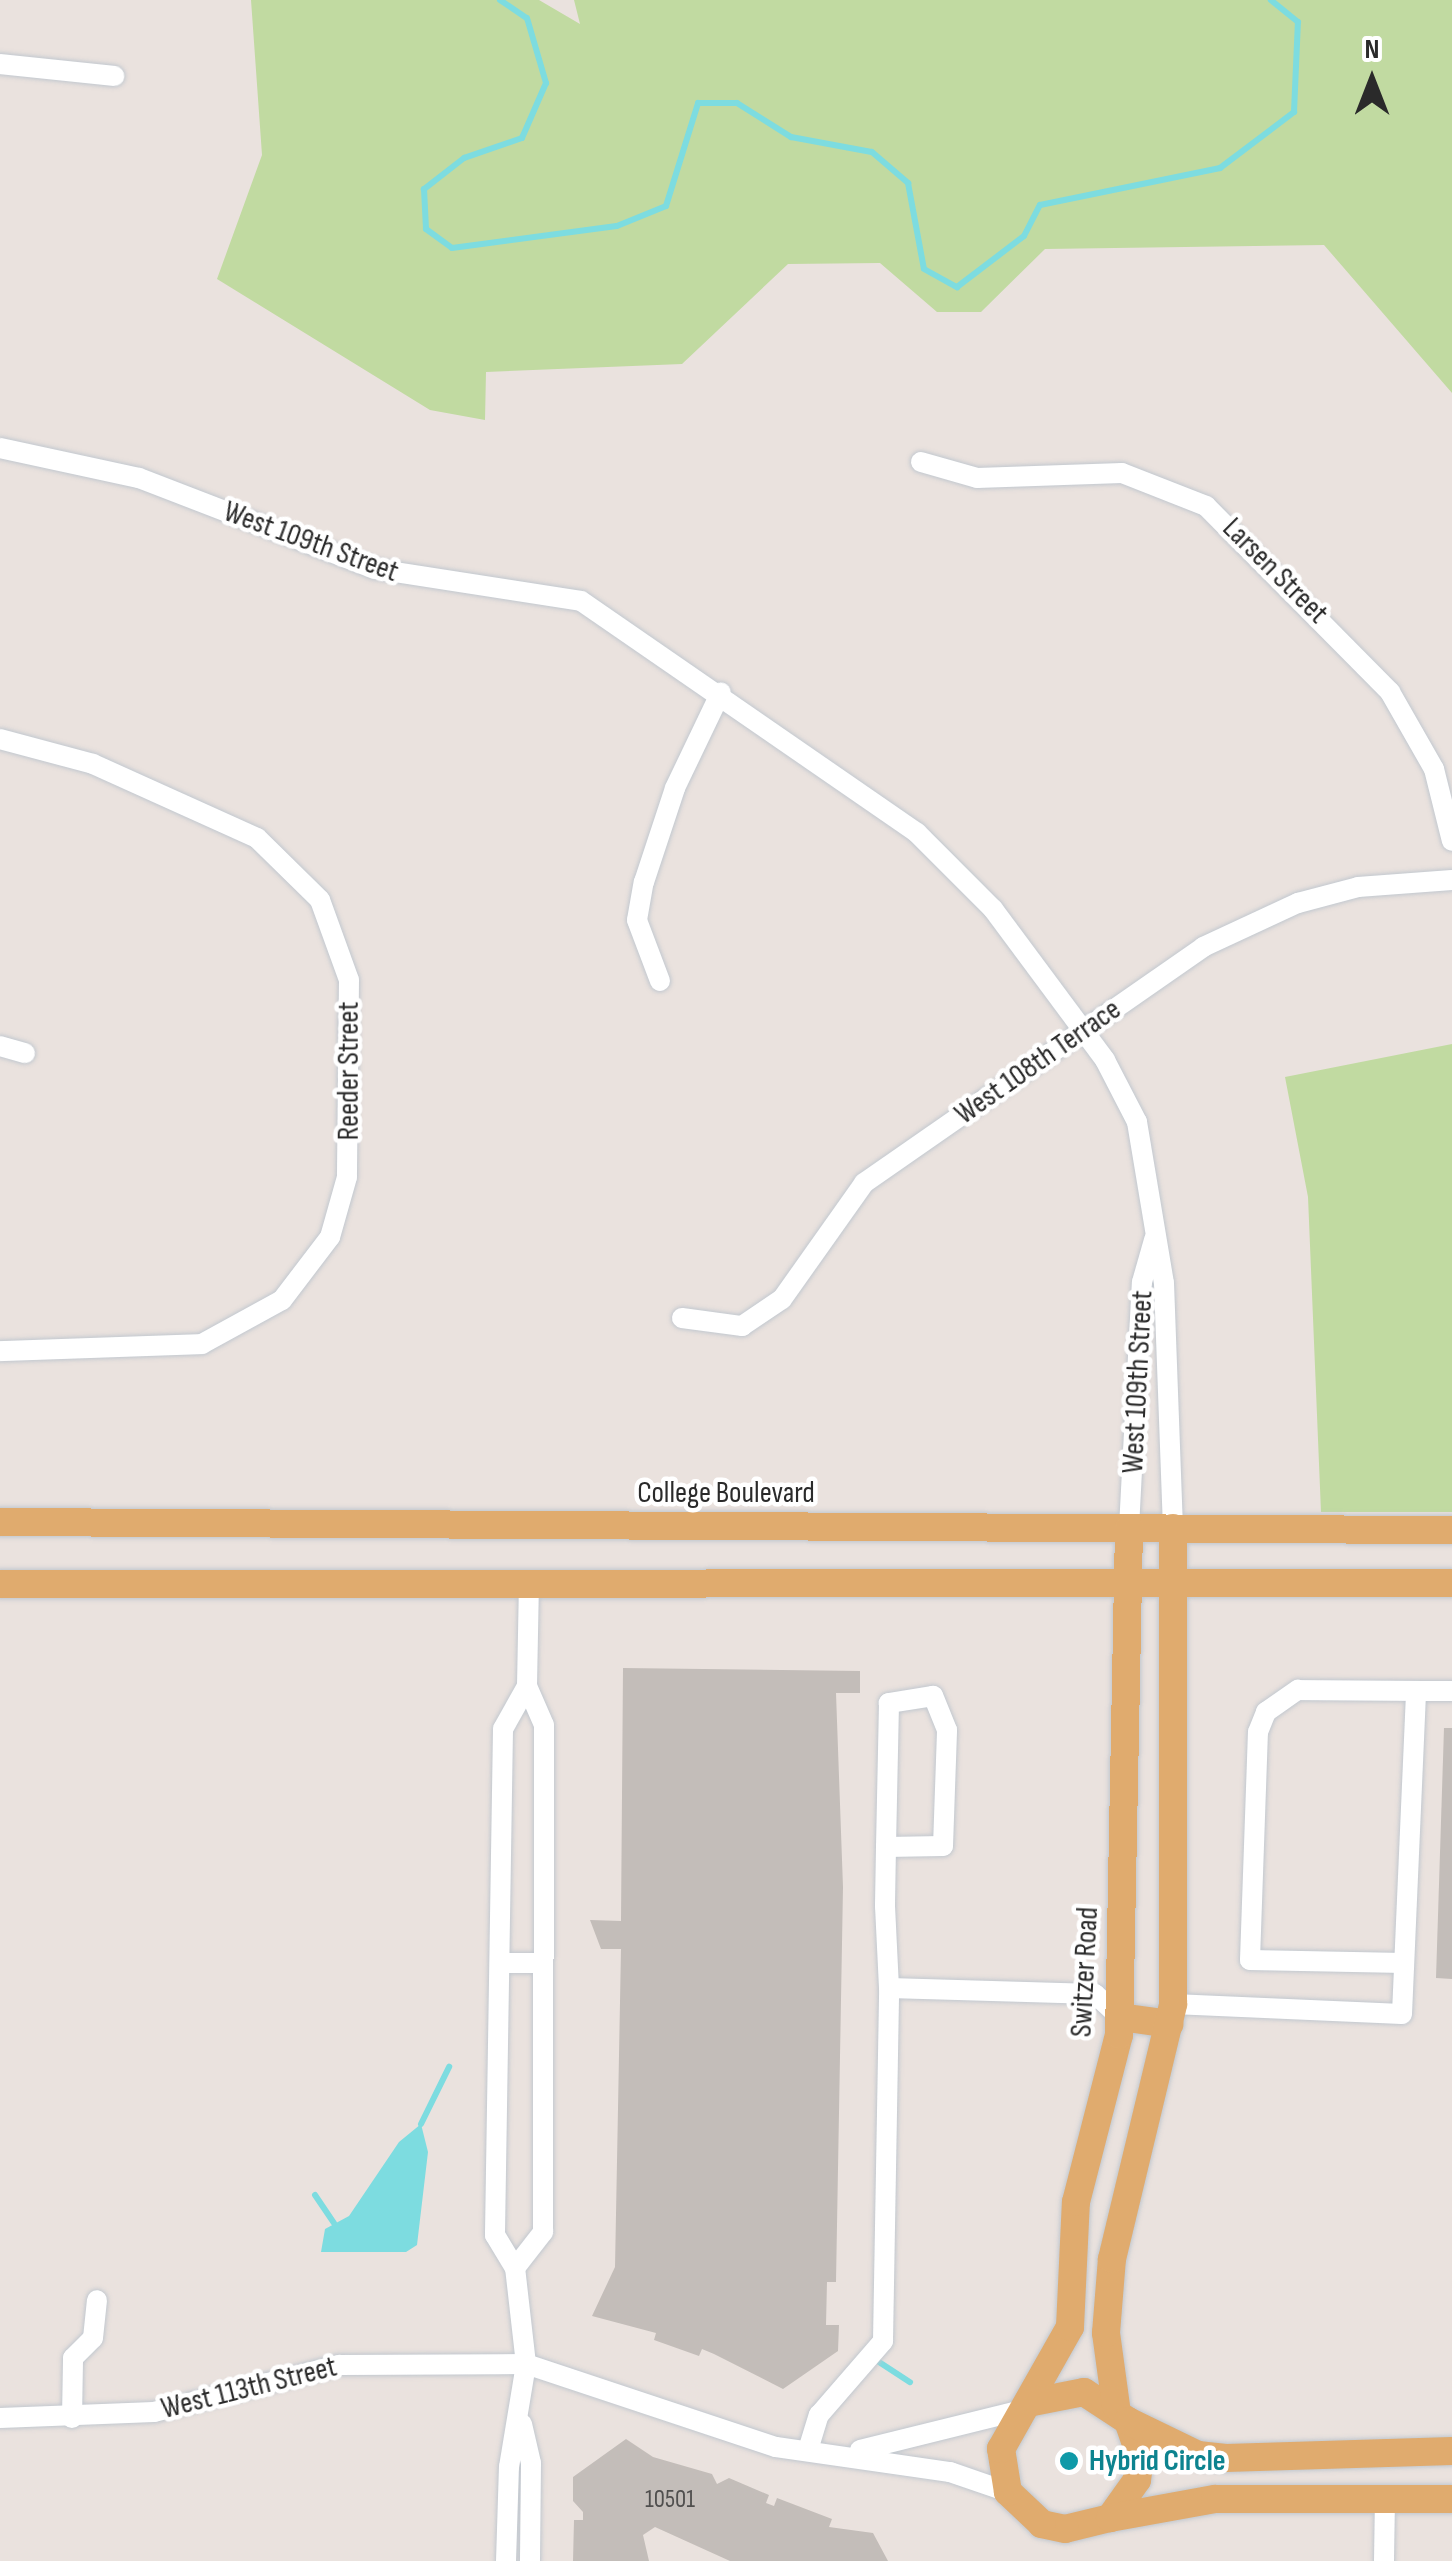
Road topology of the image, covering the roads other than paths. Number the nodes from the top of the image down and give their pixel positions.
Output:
1 (0, 64) edge
2 (114, 76) dead end
3 (0, 448) edge
4 (921, 462) dead end
5 (722, 692) junction
6 (0, 739) edge
7 (1452, 842) edge
8 (1452, 880) edge
9 (660, 981) dead end
10 (1084, 1031) junction
11 (0, 1046) edge
12 (25, 1053) dead end
13 (1155, 1238) junction
14 (682, 1318) dead end
15 (0, 1351) edge
16 (1136, 1392) junction
17 (1170, 1392) junction
18 (0, 1522) edge
19 (1129, 1528) junction
20 (1173, 1528) junction
21 (1452, 1530) edge
22 (1452, 1583) edge
23 (0, 1584) edge
24 (529, 1584) junction
25 (1127, 1584) junction
26 (1173, 1584) junction
27 (526, 1686) junction
28 (1416, 1691) junction
29 (1452, 1691) edge
30 (886, 1847) junction
31 (502, 1963) junction
32 (542, 1963) junction
33 (1404, 1963) junction
34 (889, 1988) junction
35 (1171, 2014) junction
36 (1120, 2017) junction
37 (514, 2268) junction
38 (97, 2300) dead end
39 (526, 2364) junction
40 (1025, 2406) junction
41 (1122, 2414) junction
42 (0, 2418) edge
43 (72, 2418) junction
44 (521, 2419) junction
45 (808, 2450) junction
46 (1383, 2451) junction
47 (1452, 2451) edge
48 (844, 2453) junction
49 (1008, 2492) junction
50 (1385, 2500) junction
51 (1452, 2500) edge
52 (1110, 2518) junction
53 (506, 2561) edge
54 (530, 2561) edge
55 (1384, 2561) edge

1 - 2 street
3 - 5 street, West 109th Street
4 - 7 street, Larsen Street
5 - 9 street
5 - 10 street, West 109th Street
6 - 15 street, Reeder Street
8 - 10 street, West 108th Terrace
10 - 13 street, West 109th Street
10 - 14 street, West 108th Terrace
11 - 12 street
13 - 16 street, West 109th Street
13 - 17 street, West 109th Street
16 - 17 street
16 - 19 street, West 109th Street
17 - 20 street, West 109th Street
18 - 19 main road, College Boulevard
19 - 20 main road, College Boulevard
19 - 25 main road, Switzer Road
20 - 21 main road, College Boulevard
20 - 26 main road
22 - 26 main road
23 - 24 main road
24 - 25 main road
24 - 27 street
25 - 26 main road
25 - 36 main road, Switzer Road
26 - 35 main road
27 - 31 street
27 - 32 street
28 - 29 street
28 - 33 street
28 - 33 street
30 - 30 street
30 - 34 street
31 - 32 street
31 - 37 street
32 - 37 street
33 - 35 street
34 - 36 street
34 - 45 street
35 - 36 main road
35 - 41 main road
36 - 40 main road, Switzer Road
37 - 39 street
38 - 43 street
39 - 43 street, West 113th Street
39 - 44 street
39 - 45 street, West 113th Street
40 - 41 main road
40 - 48 street, West 113th Street
40 - 49 main road
41 - 46 main road
41 - 52 main road
42 - 43 street, West 113th Street
44 - 53 street
44 - 54 street
45 - 48 street, West 113th Street
46 - 47 main road
46 - 50 main road
48 - 49 street, West 113th Street
49 - 52 main road
50 - 51 main road
50 - 52 main road
50 - 55 street

